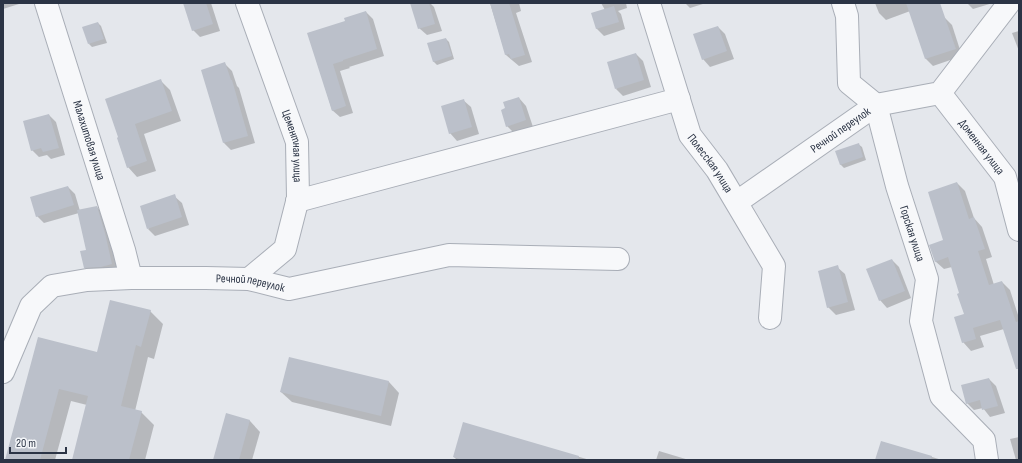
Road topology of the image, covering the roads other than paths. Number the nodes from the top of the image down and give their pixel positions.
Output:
1 (46, 3) edge
2 (247, 3) edge
3 (649, 3) edge
4 (843, 3) edge
5 (1009, 3) edge
6 (940, 94) junction
7 (679, 99) junction
8 (876, 105) junction
9 (297, 201) junction
10 (737, 202) junction
11 (1019, 230) edge
12 (618, 259) dead end
13 (131, 278) junction
14 (250, 279) junction
15 (770, 318) dead end
16 (12, 330) edge
17 (3, 372) edge
18 (987, 460) edge

1 - 13 street, Малахитовая улица
2 - 9 street, Цементная улица
3 - 7 street, Полесская улица
4 - 8 street
5 - 6 street
6 - 8 street, Речной переулок
6 - 11 street, Доменная улица
7 - 9 street
7 - 10 street, Полесская улица
8 - 10 street, Речной переулок
8 - 18 street, Горская улица
9 - 14 street, Цементная улица
10 - 15 street, Полесская улица
12 - 14 street, Речной переулок
13 - 14 street, Речной переулок
13 - 16 street, Речной переулок
16 - 17 street, Речной переулок

